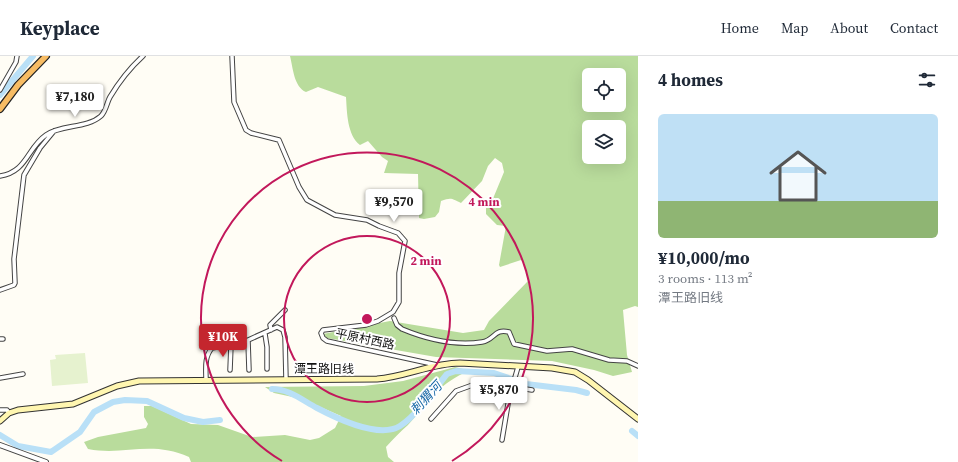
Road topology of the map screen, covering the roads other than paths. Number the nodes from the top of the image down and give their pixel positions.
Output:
1 (17, 56) edge
2 (46, 56) edge
3 (143, 56) edge
4 (232, 56) edge
5 (0, 90) edge
6 (0, 109) edge
7 (54, 131) junction
8 (0, 176) edge
9 (0, 290) edge
10 (285, 310) dead end
11 (394, 318) dead end
12 (271, 330) junction
13 (265, 334) junction
14 (248, 341) junction
15 (230, 345) junction
16 (438, 366) junction
17 (638, 366) edge
18 (518, 367) junction
19 (267, 369) dead end
20 (230, 370) dead end
21 (249, 370) dead end
22 (23, 374) dead end
23 (0, 378) edge
24 (286, 379) junction
25 (206, 380) junction
26 (513, 386) junction
27 (532, 390) dead end
28 (0, 410) edge
29 (9, 413) junction
30 (431, 419) dead end
31 (638, 420) edge
32 (0, 421) edge
33 (502, 440) dead end
34 (0, 445) edge
35 (46, 462) edge

1 - 5 street
2 - 6 highway
3 - 7 street
4 - 16 street, 平原村西路
7 - 8 street
7 - 9 street
10 - 12 street
11 - 17 street
12 - 13 street
12 - 24 street
13 - 14 street
13 - 19 street
14 - 15 street
14 - 21 street
15 - 20 street
15 - 25 street
16 - 18 main road, 潭王路旧线
16 - 24 main road, 潭王路旧线
18 - 26 street
18 - 31 main road, 潭王路旧线
22 - 23 street
24 - 25 main road, 潭王路旧线
25 - 29 main road, 潭王路旧线
26 - 27 street
26 - 30 street
26 - 33 street
28 - 29 street
29 - 32 main road, 潭王路旧线
34 - 35 street

